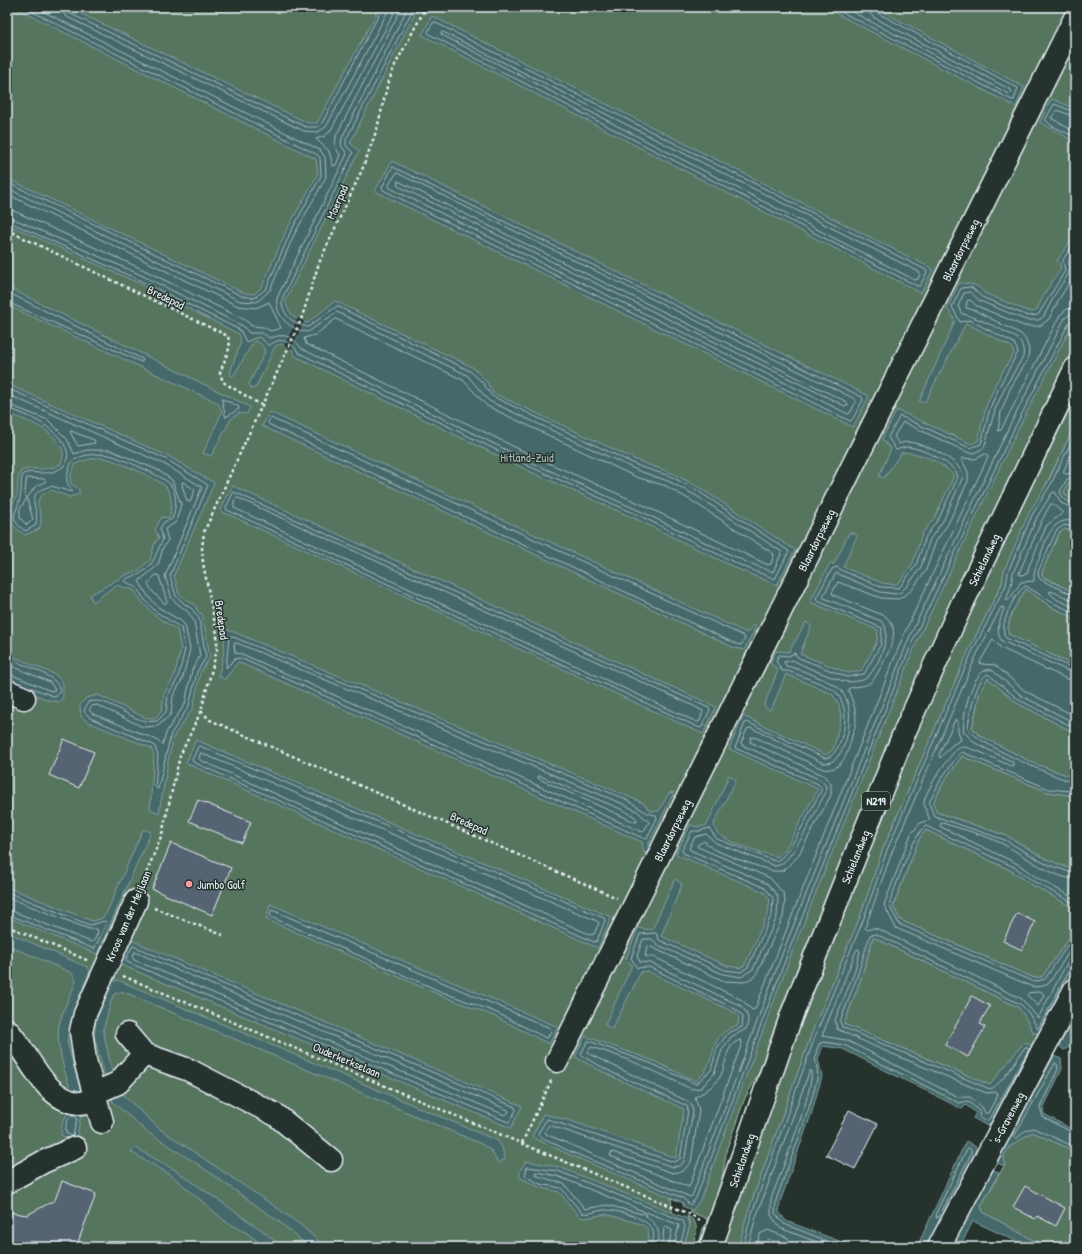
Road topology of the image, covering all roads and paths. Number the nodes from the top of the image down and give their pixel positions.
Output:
1 (426, 7) edge
2 (1075, 18) edge
3 (7, 230) edge
4 (1075, 369) edge
5 (261, 405) junction
6 (200, 711) junction
7 (136, 900) junction
8 (634, 905) junction
9 (7, 926) edge
10 (223, 935) dead end
11 (105, 968) junction
12 (1075, 988) edge
13 (7, 1030) edge
14 (127, 1034) dead end
15 (144, 1054) junction
16 (557, 1061) joint
17 (96, 1096) junction
18 (102, 1122) dead end
19 (522, 1143) junction
20 (75, 1148) dead end
21 (331, 1160) dead end
22 (7, 1182) edge
23 (692, 1216) dead end
24 (710, 1247) edge
25 (940, 1247) edge

1 - 5 path, Moerpad
2 - 8 street, Blaardorpseweg
3 - 5 path, Bredepad
4 - 24 street, Schielandweg / N219
5 - 6 path, Bredepad
6 - 7 path, Kroos van der Meijlaan
6 - 8 path, Bredepad
7 - 10 path
7 - 11 street, Kroos van der Meijlaan
8 - 16 street, Blaardorpseweg
9 - 11 path, Ouderkerkselaan
11 - 17 street, Kroos van der Meijlaan
11 - 19 path, Ouderkerkselaan
12 - 25 street, 's-Gravenweg
13 - 17 street
14 - 15 street
15 - 17 street
15 - 21 street
16 - 19 path
17 - 18 street, Kroos van der Meijlaan
19 - 23 path, Ouderkerkselaan
20 - 22 street

